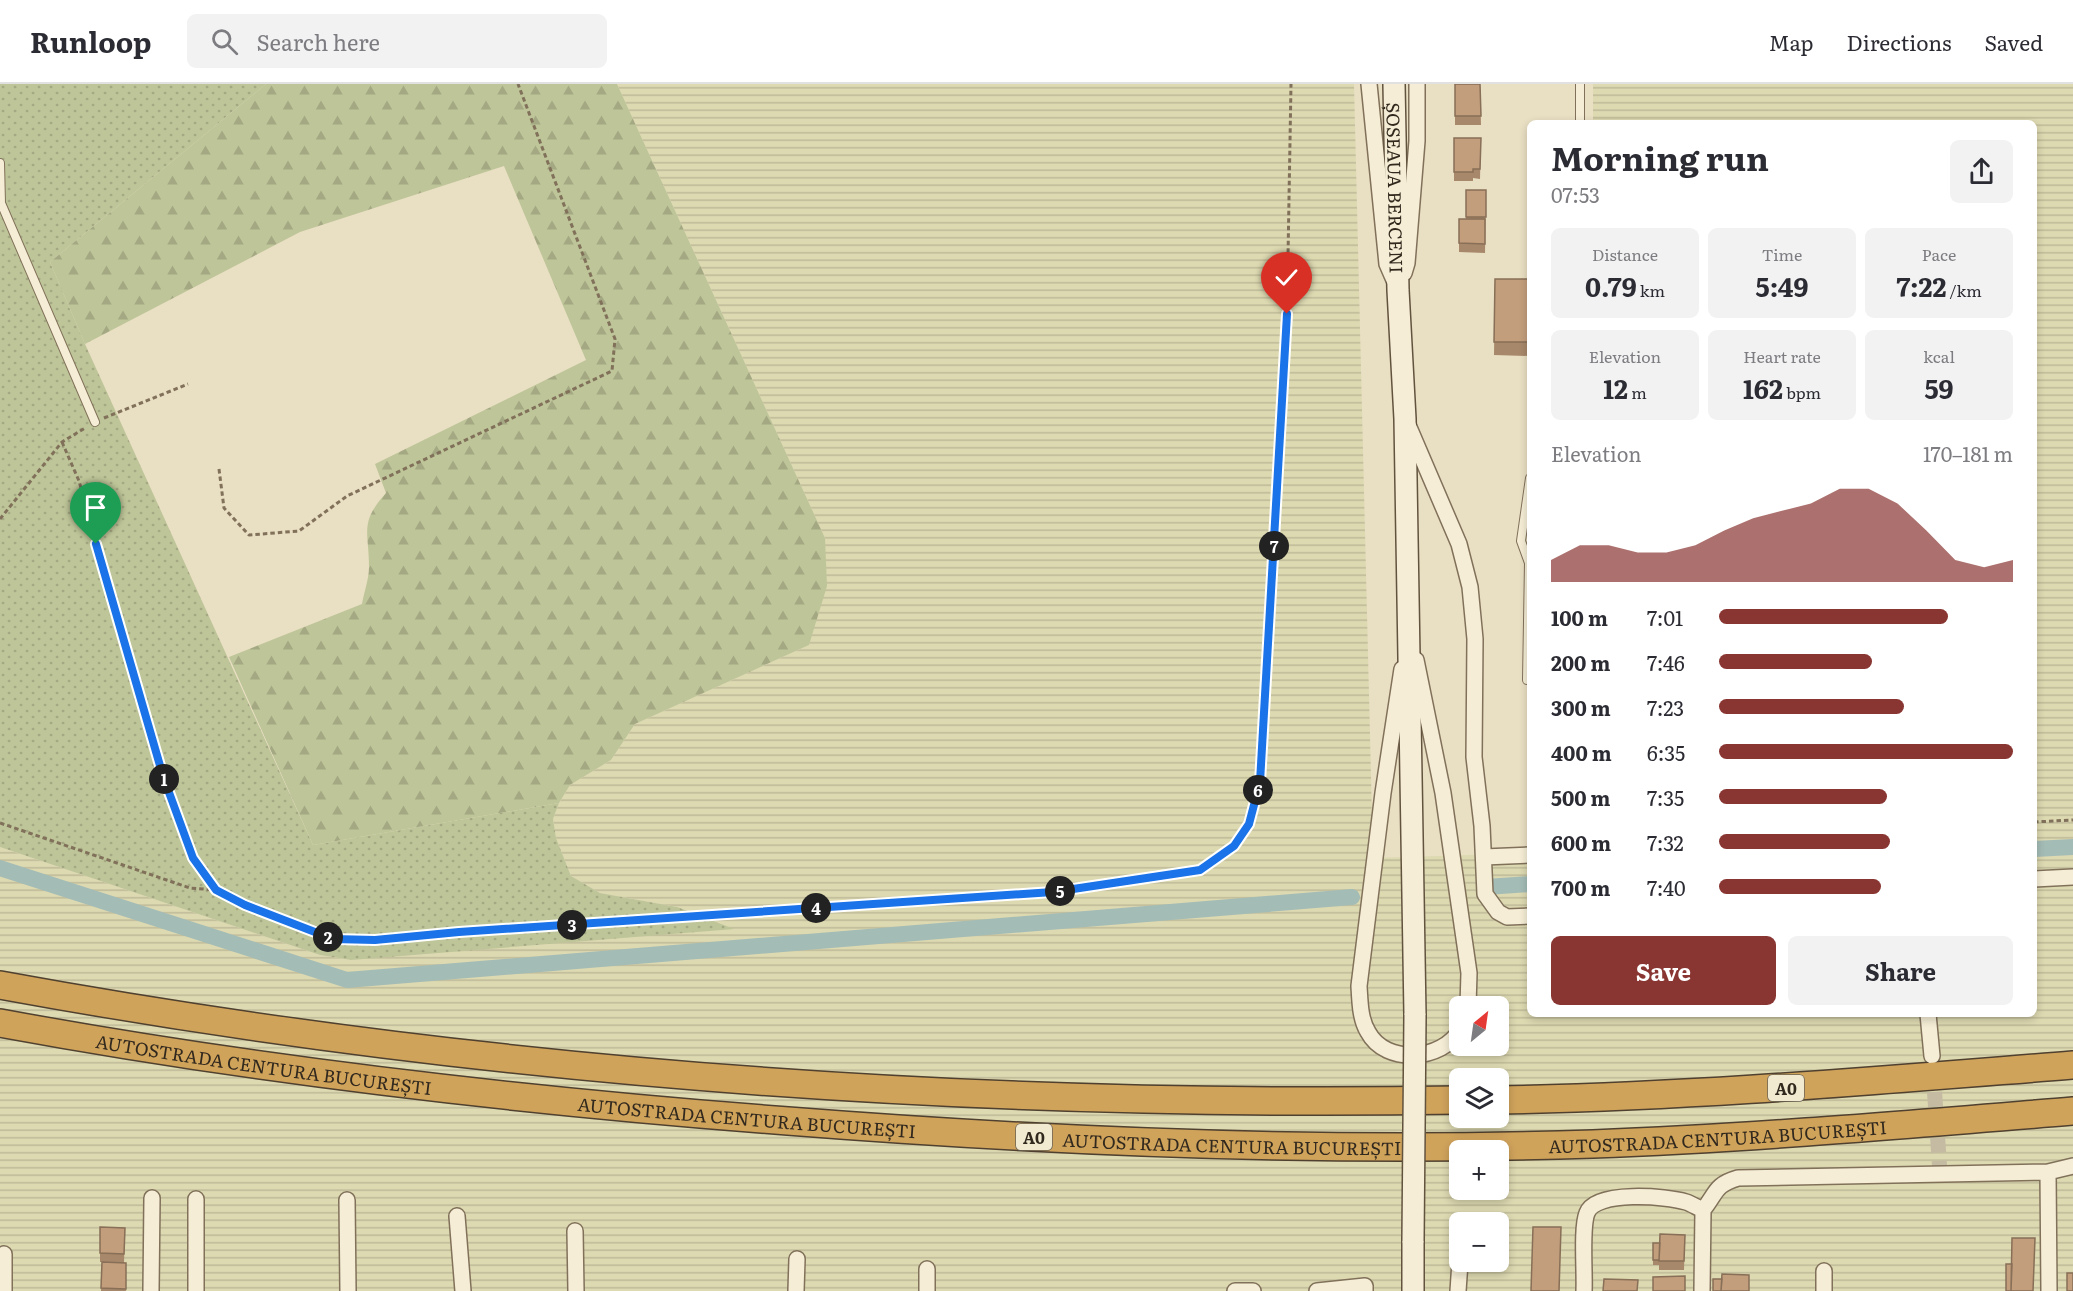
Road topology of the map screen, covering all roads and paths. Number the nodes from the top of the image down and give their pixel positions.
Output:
1 (518, 84) edge
2 (1291, 84) edge
3 (1369, 84) edge
4 (1394, 84) edge
5 (1418, 84) edge
6 (1580, 84) edge
7 (1581, 120) edge
8 (0, 163) edge
9 (1398, 290) junction
10 (188, 384) dead end
11 (1405, 419) junction
12 (95, 422) junction
13 (62, 442) junction
14 (219, 469) dead end
15 (1527, 499) edge
16 (0, 519) edge
17 (1527, 558) edge
18 (1409, 626) junction
19 (2073, 820) edge
20 (2037, 822) edge
21 (0, 823) edge
22 (1527, 855) edge
23 (1484, 857) junction
24 (2073, 877) edge
25 (2037, 879) edge
26 (216, 890) junction
27 (1527, 916) edge
28 (0, 986) edge
29 (1468, 996) edge
30 (1928, 1017) edge
31 (0, 1023) edge
32 (1449, 1043) edge
33 (1932, 1056) tunnel mouth
34 (2073, 1065) edge
35 (1449, 1100) edge
36 (1509, 1100) edge
37 (2073, 1111) edge
38 (2073, 1166) edge
39 (2048, 1172) junction
40 (152, 1198) dead end
41 (196, 1199) dead end
42 (347, 1200) dead end
43 (1703, 1210) junction
44 (457, 1216) dead end
45 (575, 1231) dead end
46 (4, 1254) dead end
47 (797, 1259) dead end
48 (927, 1269) dead end
49 (1824, 1271) dead end
50 (1459, 1272) edge
51 (1365, 1288) edge
52 (4, 1291) edge
53 (151, 1291) edge
54 (196, 1291) edge
55 (348, 1291) edge
56 (463, 1291) edge
57 (576, 1291) edge
58 (796, 1291) edge
59 (927, 1291) edge
60 (1234, 1291) edge
61 (1254, 1291) edge
62 (1317, 1291) edge
63 (1413, 1291) edge
64 (1458, 1291) edge
65 (1584, 1291) edge
66 (1702, 1291) edge
67 (1824, 1291) edge
68 (2049, 1291) edge

1 - 14 path
2 - 26 path
3 - 9 street
4 - 9 main road, ȘOSEAUA BERCENI
5 - 9 street
6 - 7 lane
8 - 12 lane
9 - 11 main road, ȘOSEAUA BERCENI
10 - 12 path
11 - 18 main road, ȘOSEAUA BERCENI
11 - 23 street
12 - 13 path
13 - 16 path
13 - 26 path
15 - 17 lane
18 - 29 street
18 - 32 street
18 - 63 main road, ȘOSEAUA BERCENI, bridge
19 - 20 path
21 - 26 path
22 - 23 street
23 - 27 street
24 - 25 street
28 - 35 highway, AUTOSTRADA CENTURA BUCUREȘTI
30 - 33 street
31 - 37 highway, AUTOSTRADA CENTURA BUCUREȘTI / A0
34 - 36 highway, A0
38 - 39 street
39 - 43 street
39 - 68 street
40 - 53 street
41 - 54 street
42 - 55 street
43 - 65 street
43 - 66 street
44 - 56 street
45 - 57 street
46 - 52 street
47 - 58 street
48 - 59 street
49 - 67 street
50 - 64 street
51 - 62 street
60 - 61 street

